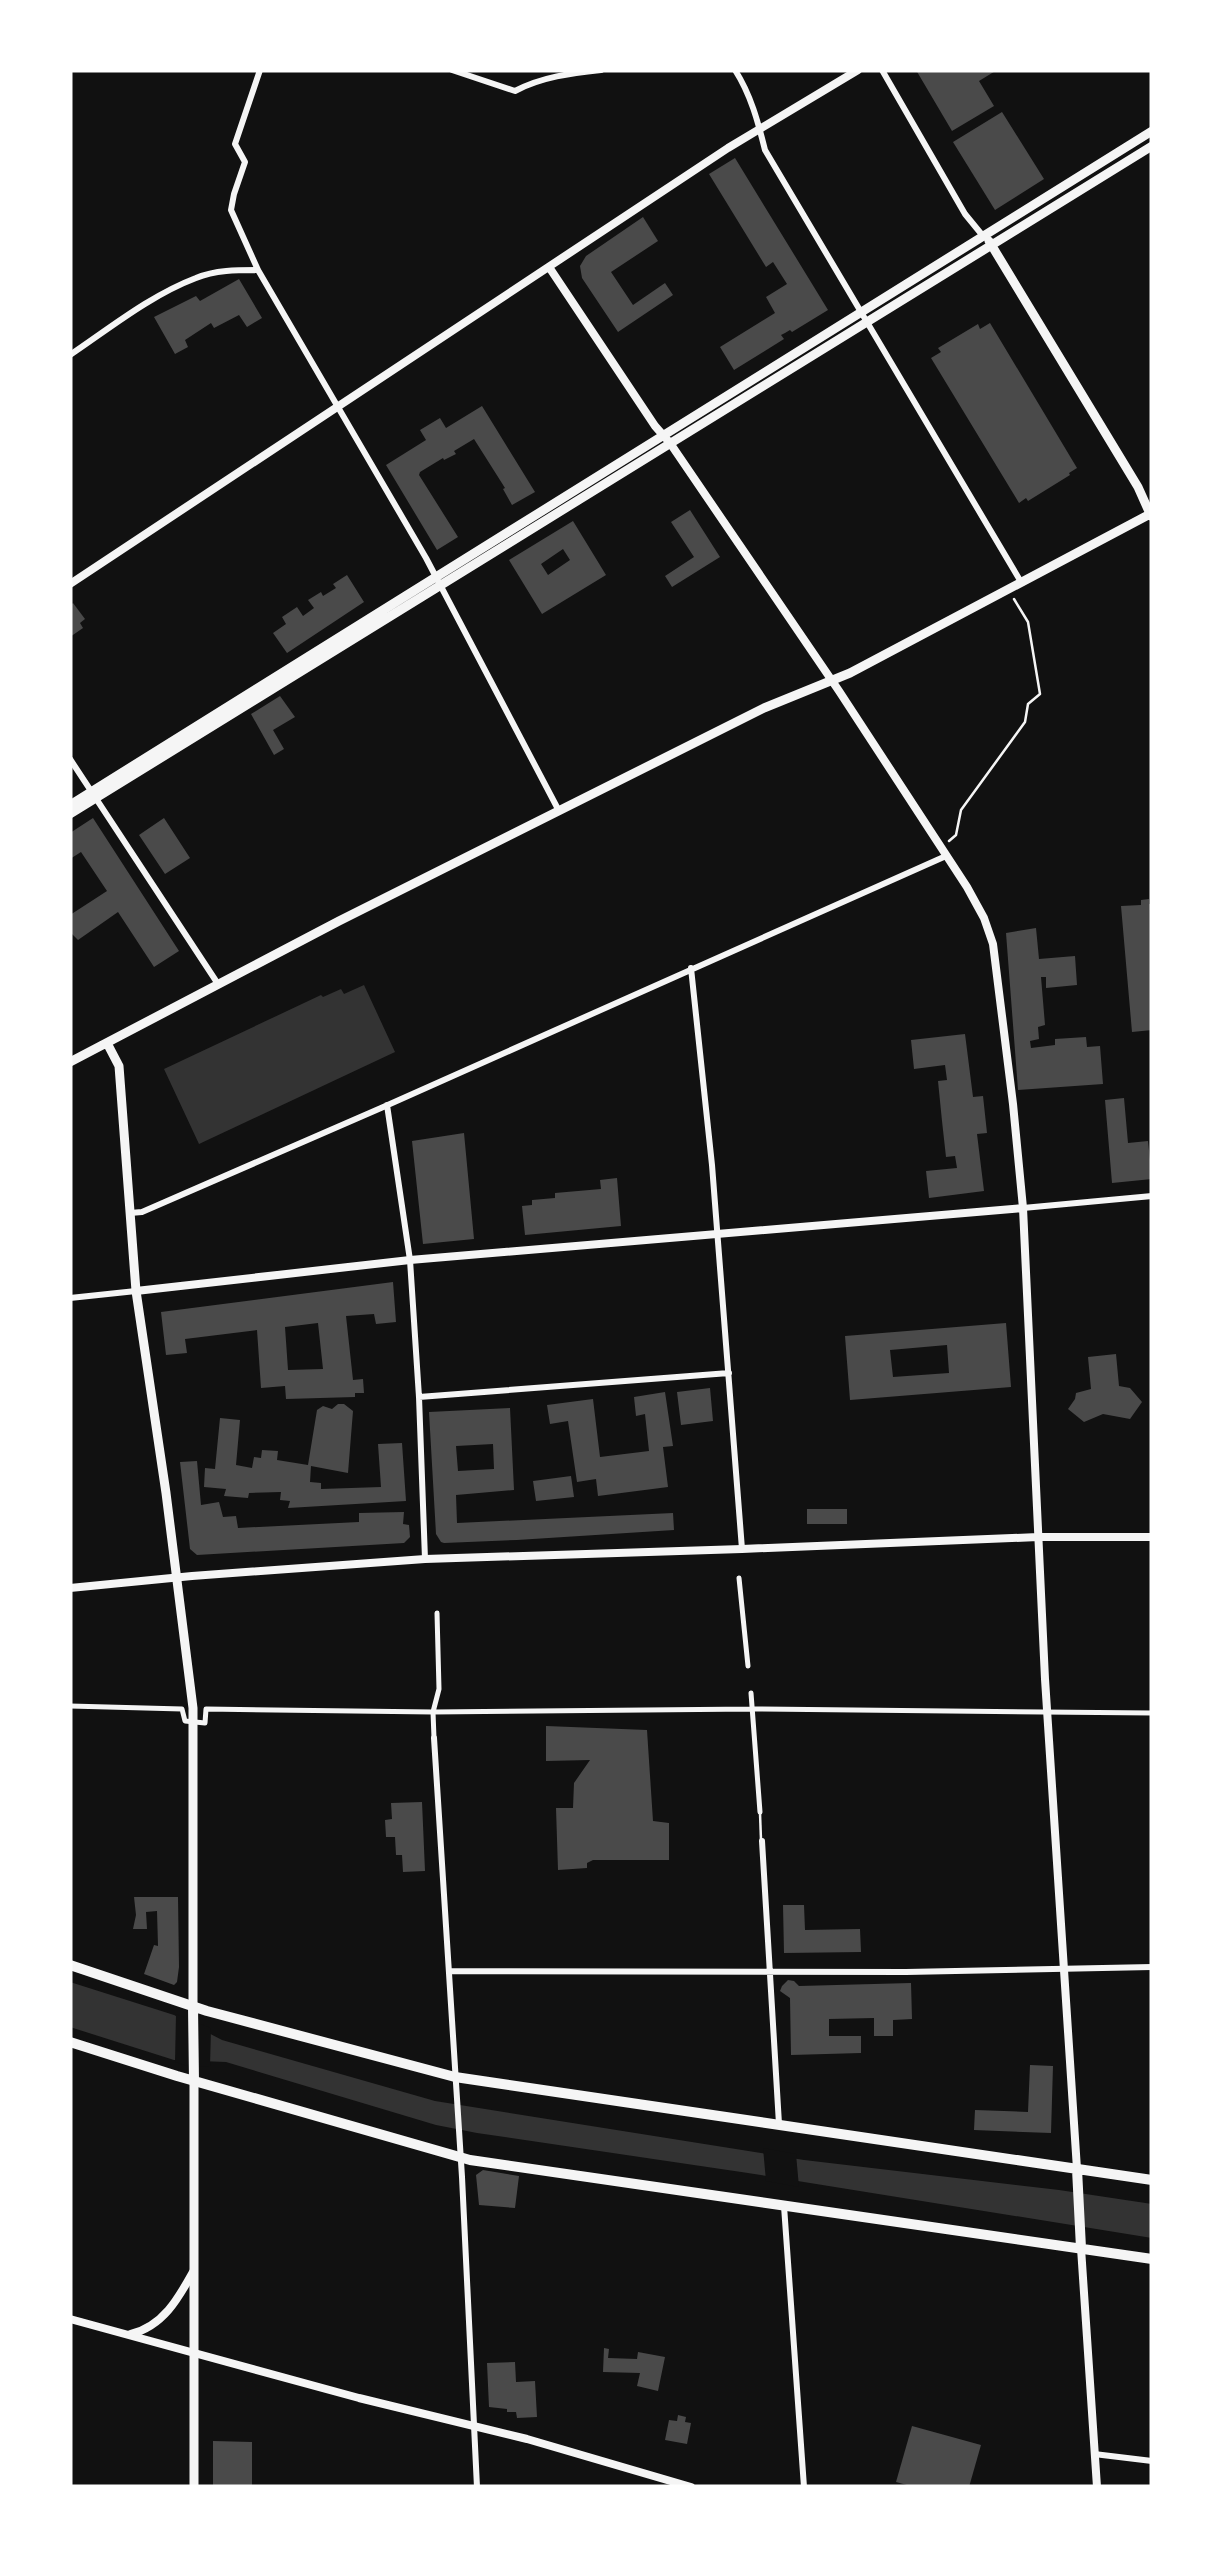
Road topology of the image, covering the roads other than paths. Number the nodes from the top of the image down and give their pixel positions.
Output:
1 (260, 70) edge
2 (452, 70) edge
3 (601, 70) edge
4 (735, 70) edge
5 (858, 70) edge
6 (882, 70) edge
7 (759, 128) junction
8 (1152, 131) edge
9 (1152, 146) edge
10 (983, 236) junction
11 (992, 245) junction
12 (549, 267) junction
13 (258, 270) junction
14 (863, 318) junction
15 (70, 355) edge
16 (337, 408) junction
17 (666, 440) junction
18 (1151, 515) edge
19 (438, 581) junction
20 (1021, 583) junction
21 (70, 584) edge
22 (831, 679) junction
23 (70, 759) edge
24 (94, 794) junction
25 (70, 805) edge
26 (560, 812) junction
27 (70, 814) edge
28 (946, 856) junction
29 (691, 968) junction
30 (218, 984) junction
31 (107, 1043) junction
32 (70, 1062) edge
33 (387, 1105) junction
34 (1152, 1196) edge
35 (1023, 1208) junction
36 (130, 1213) junction
37 (717, 1236) junction
38 (410, 1260) junction
39 (136, 1291) junction
40 (70, 1298) edge
41 (729, 1372) junction
42 (418, 1397) junction
43 (1038, 1537) junction
44 (1152, 1538) edge
45 (742, 1549) junction
46 (424, 1559) junction
47 (178, 1577) junction
48 (740, 1578) dead end
49 (70, 1588) edge
50 (437, 1613) dead end
51 (748, 1666) dead end
52 (751, 1693) dead end
53 (70, 1706) edge
54 (753, 1709) junction
55 (432, 1712) junction
56 (1047, 1712) junction
57 (1152, 1713) edge
58 (193, 1722) junction
59 (434, 1738) joint
60 (760, 1812) joint
61 (762, 1841) joint
62 (70, 1966) edge
63 (1065, 1968) junction
64 (1152, 1968) edge
65 (450, 1971) junction
66 (770, 1972) junction
67 (194, 2006) junction
68 (70, 2042) edge
69 (194, 2081) junction
70 (456, 2083) junction
71 (779, 2124) junction
72 (459, 2151) junction
73 (1077, 2168) junction
74 (1152, 2180) edge
75 (784, 2206) junction
76 (1081, 2244) junction
77 (1152, 2259) edge
78 (195, 2270) junction
79 (70, 2320) edge
80 (127, 2334) junction
81 (194, 2354) junction
82 (474, 2427) junction
83 (1094, 2454) junction
84 (1152, 2461) edge
85 (194, 2487) edge
86 (478, 2487) edge
87 (691, 2487) edge
88 (804, 2487) edge
89 (1096, 2487) edge

1 - 13 street
2 - 3 street
4 - 7 street
5 - 7 street
6 - 10 street
7 - 12 street
7 - 14 street
8 - 10 main road
9 - 11 main road
10 - 11 main road
10 - 14 main road
11 - 14 main road
11 - 18 main road
12 - 16 street
12 - 17 street
13 - 15 street
13 - 16 street
14 - 17 main road
14 - 20 street
16 - 19 street
16 - 21 street
17 - 19 main road
17 - 22 street
18 - 20 main road
19 - 24 main road
19 - 26 street
20 - 22 main road
22 - 26 main road
22 - 28 street
23 - 24 street
24 - 25 main road
24 - 27 main road
24 - 30 street
26 - 30 main road
28 - 29 street
28 - 35 street
29 - 33 street
29 - 37 street
30 - 31 main road
31 - 32 main road
31 - 36 main road
33 - 36 street
33 - 38 street
34 - 35 street
35 - 37 street
35 - 43 street
36 - 39 main road
37 - 38 street
37 - 41 street
38 - 39 street
38 - 42 street
39 - 40 street
39 - 47 main road
41 - 42 street
41 - 45 street
42 - 46 street
43 - 44 street
43 - 45 street
43 - 56 street
45 - 46 street
46 - 47 street
47 - 49 street
47 - 58 main road
48 - 51 street
50 - 55 street
52 - 54 street
53 - 58 street
54 - 55 street
54 - 56 street
54 - 60 street
55 - 58 street
55 - 59 street
56 - 57 street
56 - 63 street
58 - 67 main road
59 - 65 street
60 - 61 lane
61 - 66 street
62 - 67 main road
63 - 64 street
63 - 66 street
63 - 73 street
65 - 66 street
65 - 70 street
66 - 71 street
67 - 69 main road
67 - 70 main road
68 - 69 main road
69 - 72 main road
69 - 78 main road
70 - 71 main road
70 - 72 street
71 - 73 main road
72 - 75 main road
72 - 82 street
73 - 74 main road
73 - 76 main road
75 - 76 main road
75 - 88 street
76 - 77 main road
76 - 83 street
78 - 80 street
78 - 81 main road
79 - 80 street
80 - 81 street
81 - 82 street
81 - 85 main road
82 - 86 street
82 - 87 street
83 - 84 street
83 - 89 street

